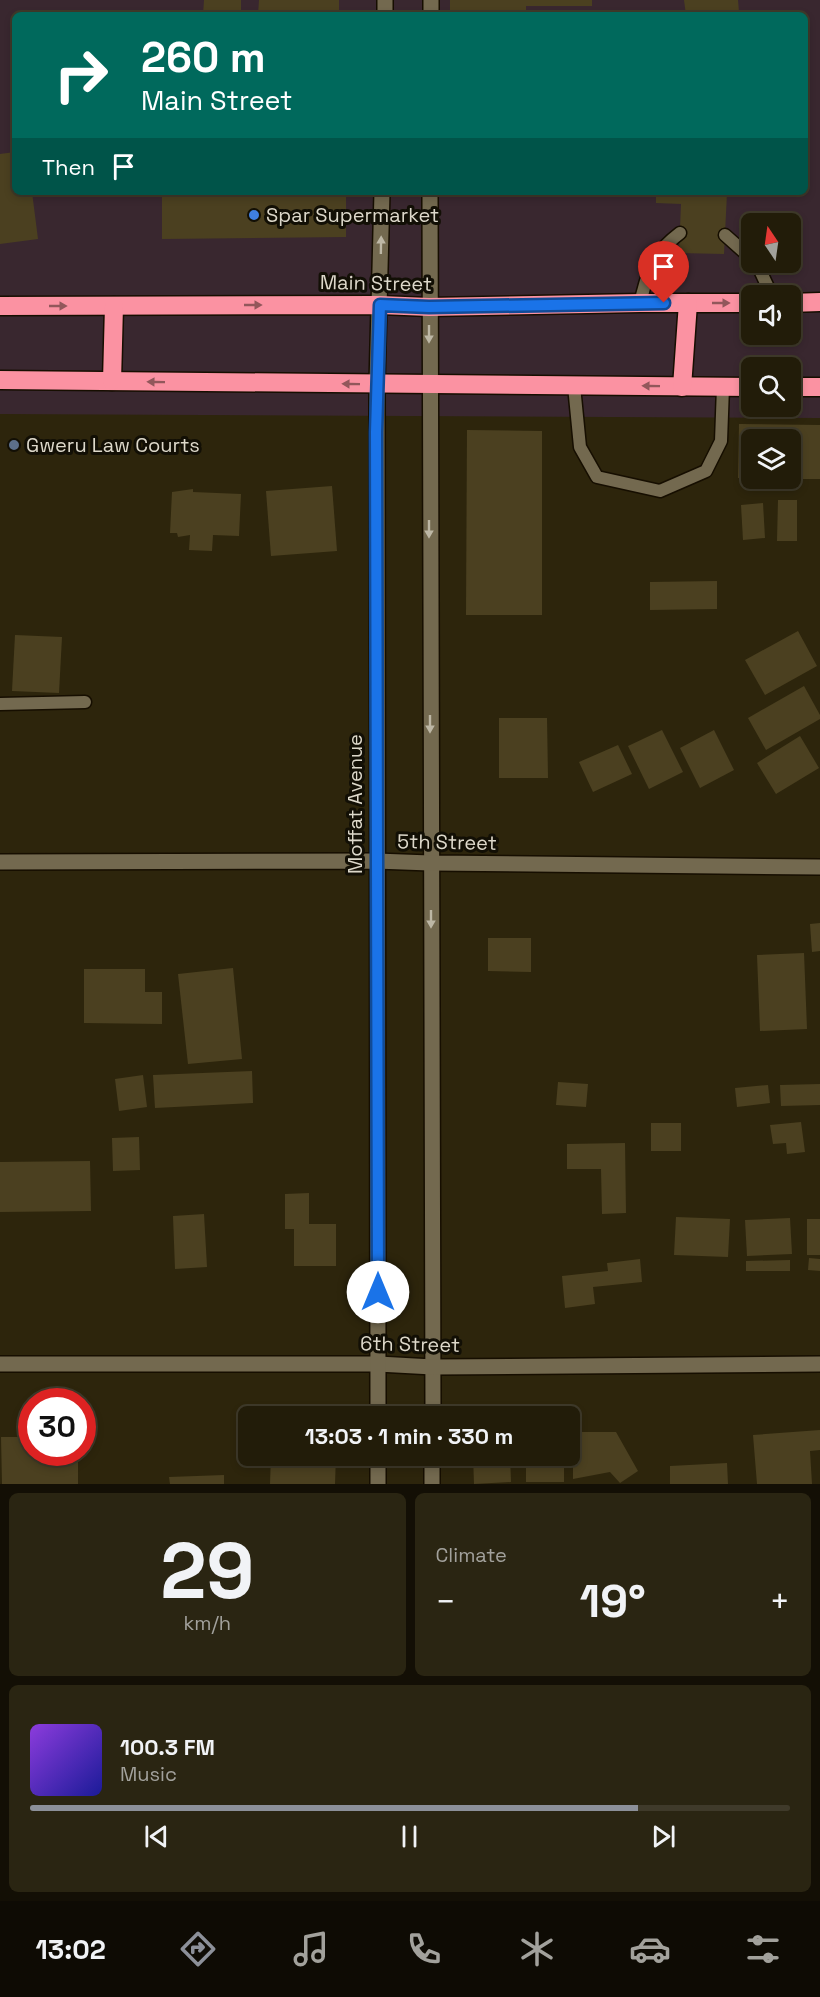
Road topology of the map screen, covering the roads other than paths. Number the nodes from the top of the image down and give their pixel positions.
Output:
1 (382, 195) edge
2 (430, 195) edge
3 (680, 233) dead end
4 (725, 235) dead end
5 (741, 250) edge
6 (820, 302) edge
7 (640, 303) junction
8 (688, 303) junction
9 (741, 303) edge
10 (801, 303) edge
11 (380, 305) junction
12 (0, 306) edge
13 (114, 306) junction
14 (429, 307) junction
15 (0, 380) edge
16 (112, 381) junction
17 (377, 384) junction
18 (429, 385) junction
19 (574, 386) junction
20 (682, 387) junction
21 (723, 387) junction
22 (741, 387) edge
23 (801, 387) edge
24 (820, 387) edge
25 (85, 702) dead end
26 (0, 704) edge
27 (376, 861) junction
28 (0, 862) edge
29 (430, 863) junction
30 (820, 867) edge
31 (0, 1364) edge
32 (378, 1364) junction
33 (820, 1364) edge
34 (433, 1366) junction
35 (378, 1406) edge
36 (433, 1406) edge
37 (378, 1466) edge
38 (432, 1466) edge
39 (378, 1484) edge
40 (432, 1484) edge

11 -> 1 street, Moffat Avenue
2 - 14 street
3 - 7 lane
4 - 5 lane
6 - 10 highway
7 - 8 highway, Main Street
7 - 14 highway, Main Street
8 -> 9 highway, Main Street
8 - 20 highway
13 -> 11 highway, Main Street
11 - 14 highway, Main Street
11 - 17 street, Moffat Avenue
12 -> 13 highway, Main Street
13 - 16 highway
14 -> 18 street
15 - 16 highway
17 -> 16 highway
17 - 18 highway
17 - 27 street, Moffat Avenue
18 - 19 highway
18 -> 29 street
20 -> 19 highway
19 - 21 lane
20 - 21 highway
21 - 22 highway
23 - 24 highway
25 - 26 lane
27 - 28 street, 5th Street
27 - 29 street, 5th Street
27 - 32 street, Moffat Avenue
29 - 30 street, 5th Street
29 -> 34 street
31 - 32 street, 6th Street
32 - 34 street, 6th Street
32 - 35 street, Moffat Avenue
33 - 34 street, 6th Street
34 - 36 street
37 - 39 street
38 - 40 street

